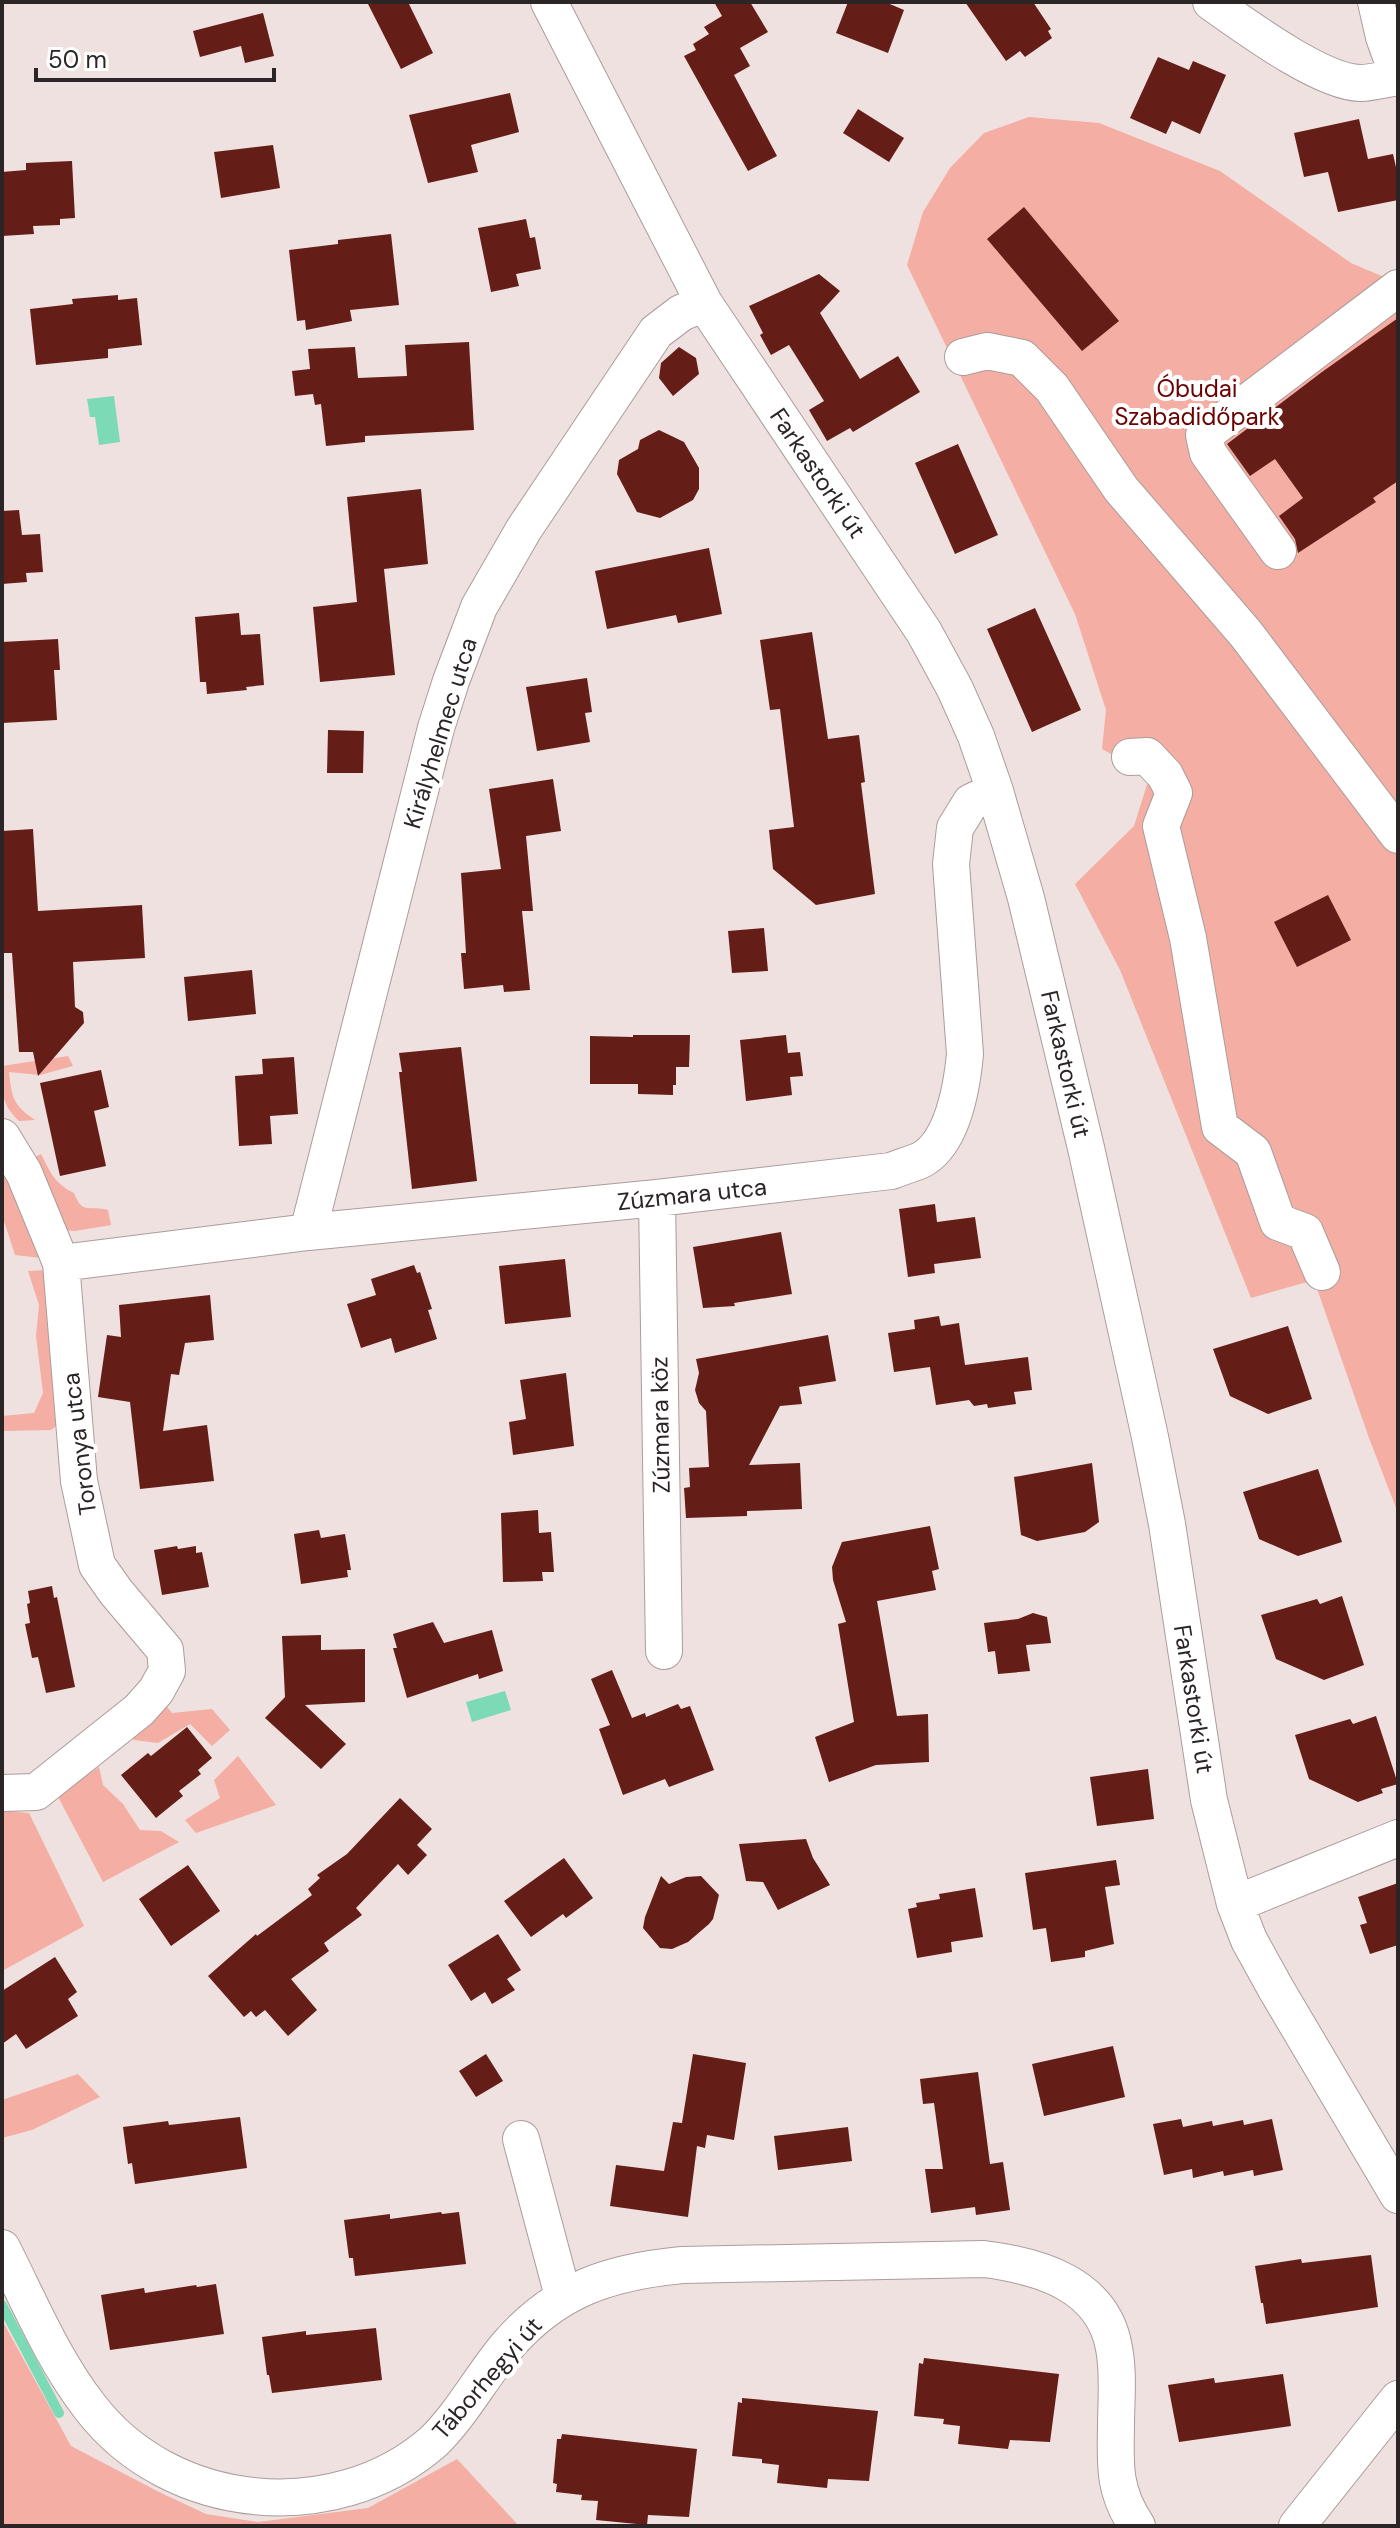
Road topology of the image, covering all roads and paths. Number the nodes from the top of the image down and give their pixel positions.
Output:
1 (549, 2) edge
2 (1211, 2) edge
3 (1376, 2) edge
4 (1398, 77) edge
5 (1398, 288) edge
6 (704, 303) junction
7 (963, 357) dead end
8 (1278, 551) dead end
9 (1130, 757) dead end
10 (995, 791) junction
11 (1398, 835) edge
12 (2, 1137) edge
13 (657, 1198) junction
14 (308, 1232) junction
15 (61, 1263) junction
16 (1322, 1272) dead end
17 (664, 1651) dead end
18 (2, 1793) edge
19 (1398, 1838) edge
20 (1235, 1904) junction
21 (521, 2139) dead end
22 (1398, 2195) edge
23 (2, 2248) edge
24 (563, 2296) junction
25 (1398, 2399) edge
26 (1137, 2526) edge
27 (1297, 2526) edge

1 - 6 street, Farkastorki út
2 - 4 street
3 - 4 street
5 - 8 street
6 - 10 street, Farkastorki út
6 - 14 street, Királyhelmec utca
7 - 11 street
9 - 16 street
10 - 13 street, Zúzmara utca
10 - 20 street, Farkastorki út
12 - 15 street, Toronya utca
13 - 14 street, Zúzmara utca
13 - 17 street, Zúzmara köz
14 - 15 street, Zúzmara utca
15 - 18 street, Toronya utca
19 - 20 street
20 - 22 street, Farkastorki út
21 - 24 street
23 - 24 street, Táborhegyi út
24 - 26 street, Táborhegyi út
25 - 27 street

